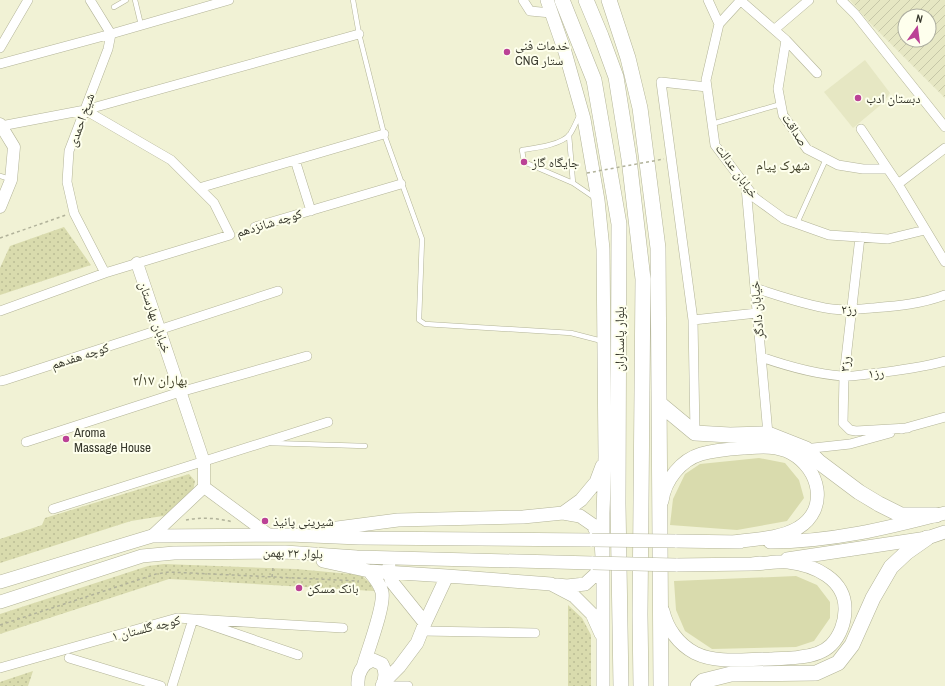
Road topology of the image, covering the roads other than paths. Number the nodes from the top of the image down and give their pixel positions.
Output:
1 (28, 0) edge
2 (90, 0) edge
3 (126, 0) edge
4 (135, 0) edge
5 (226, 0) edge
6 (353, 0) edge
7 (523, 0) edge
8 (547, 0) edge
9 (562, 0) edge
10 (586, 0) edge
11 (609, 0) edge
12 (708, 0) edge
13 (740, 0) edge
14 (809, 0) edge
15 (841, 0) edge
16 (114, 7) dead end
17 (551, 13) junction
18 (719, 24) junction
19 (141, 25) junction
20 (775, 29) junction
21 (111, 34) junction
22 (359, 34) junction
23 (601, 36) junction
24 (786, 40) junction
25 (0, 48) edge
26 (0, 64) edge
27 (817, 73) dead end
28 (634, 83) junction
29 (707, 87) junction
30 (781, 104) junction
31 (84, 110) junction
32 (582, 110) junction
33 (712, 124) junction
34 (1, 125) edge
35 (945, 127) edge
36 (861, 129) dead end
37 (384, 134) junction
38 (569, 135) junction
39 (945, 148) edge
40 (826, 159) junction
41 (295, 160) junction
42 (887, 169) junction
43 (6, 178) edge
44 (573, 183) junction
45 (402, 184) junction
46 (898, 184) junction
47 (746, 186) junction
48 (199, 188) junction
49 (598, 200) junction
50 (0, 207) edge
51 (311, 211) junction
52 (797, 223) junction
53 (255, 227) road end
54 (924, 230) junction
55 (860, 237) junction
56 (658, 248) junction
57 (945, 262) edge
58 (137, 263) junction
59 (105, 273) junction
60 (643, 279) junction
61 (755, 288) junction
62 (278, 291) dead end
63 (945, 296) edge
64 (852, 310) junction
65 (0, 311) edge
66 (757, 313) junction
67 (693, 320) junction
68 (159, 330) junction
69 (603, 342) junction
70 (306, 356) dead end
71 (761, 357) junction
72 (945, 361) edge
73 (844, 376) junction
74 (0, 381) edge
75 (180, 392) junction
76 (660, 404) junction
77 (945, 417) edge
78 (328, 422) dead end
79 (908, 428) junction
80 (695, 433) junction
81 (768, 434) junction
82 (26, 442) dead end
83 (263, 443) junction
84 (365, 446) dead end
85 (806, 449) junction
86 (790, 453) junction
87 (605, 457) junction
88 (204, 462) junction
89 (204, 487) junction
90 (53, 509) dead end
91 (563, 513) junction
92 (660, 514) junction
93 (940, 514) edge
94 (945, 532) edge
95 (269, 535) junction
96 (289, 535) junction
97 (152, 536) junction
98 (927, 538) junction
99 (733, 542) junction
100 (285, 552) junction
101 (396, 557) junction
102 (752, 564) junction
103 (389, 573) junction
104 (365, 576) junction
105 (447, 576) junction
106 (0, 582) edge
107 (551, 584) junction
108 (0, 602) edge
109 (661, 602) junction
110 (193, 619) junction
111 (423, 627) junction
112 (343, 628) dead end
113 (535, 633) dead end
114 (603, 639) junction
115 (298, 655) dead end
116 (69, 658) dead end
117 (363, 667) junction
118 (0, 668) edge
119 (357, 684) edge
120 (382, 685) edge
121 (161, 686) edge
122 (172, 686) edge
123 (408, 686) edge
124 (603, 686) edge
125 (621, 686) edge
126 (641, 686) edge
127 (661, 686) edge
128 (698, 686) edge

1 - 25 street
2 - 21 street
3 - 16 lane
4 - 19 lane
5 - 19 street
6 - 22 lane
7 - 17 street
8 - 17 main road
9 - 125 main road, بلوار پاسداران
10 - 23 main road, بلوار پاسداران
11 - 28 main road
12 - 18 street
13 - 18 street, خیابان عدالت
13 - 20 street
14 - 20 street
15 - 35 street
17 - 32 main road
18 - 29 street, خیابان عدالت
19 - 21 street
20 - 24 street
21 - 26 street
21 - 31 street, شیخ احمدی
22 - 31 street
22 - 37 lane
23 - 28 main road
23 - 60 main road, بلوار پاسداران
24 - 27 street
24 - 30 street, صداقت
28 - 56 main road
29 - 33 street, خیابان عدالت
29 - 67 street
30 - 33 lane
30 - 40 street, صداقت
31 - 34 street
31 - 48 street
31 - 59 street, شیخ احمدی
32 - 38 lane
32 - 49 main road
33 - 47 street, خیابان عدالت
34 - 43 street
36 - 42 street
37 - 41 street
37 - 45 lane
38 - 44 lane
38 - 44 lane
39 - 46 street
40 - 42 street, صداقت
40 - 52 lane
41 - 48 street
41 - 51 street
42 - 46 street
43 - 50 street
44 - 49 lane
45 - 51 street, کوچه شانزدهم
45 - 69 lane
46 - 54 street
47 - 52 street, خیابان عدالت
47 - 61 street, خیابان دادگر
48 - 58 street, کوچه شانزدهم
49 - 69 main road
51 - 53 street, کوچه شانزدهم
52 - 55 street, خیابان عدالت
54 - 55 street, خیابان عدالت
54 - 57 street
55 - 64 street, رز۳
56 - 60 main road
56 - 76 main road
58 - 59 street, کوچه شانزدهم
58 - 68 street, خیابان بهارستان
59 - 65 street, کوچه شانزدهم
60 - 126 main road, بلوار پاسداران
61 - 64 street, رز۲
61 - 66 street, خیابان دادگر
62 - 68 street, کوچه هفدهم
63 - 64 street, رز۲
64 - 73 street, رز۳
66 - 67 street
66 - 71 street, خیابان دادگر
67 - 80 street
68 - 74 street, کوچه هفدهم
68 - 75 street, خیابان بهارستان
69 - 87 main road
70 - 75 street
71 - 73 street, رز۱
71 - 81 street, خیابان دادگر
72 - 73 street, رز۱
73 - 79 street, رز۳
75 - 82 street
75 - 88 street, خیابان بهارستان
76 - 80 main road
76 - 92 main road
77 - 79 street
78 - 83 street
79 - 85 street
80 - 81 main road
81 - 85 main road
83 - 84 lane
83 - 88 street
85 - 86 street
85 - 93 main road
86 - 92 main road
86 - 99 main road
87 - 91 main road
87 - 114 main road
88 - 89 street, خیابان بهارستان
88 - 90 street
89 - 95 street
89 - 97 street
91 - 96 main road
91 - 107 main road
92 - 109 main road
93 - 99 main road
94 - 98 main road
95 - 96 main road, بلوار ۲۲ بهمن
95 - 97 main road, بلوار ۲۲ بهمن
96 - 99 main road, بلوار ۲۲ بهمن, bridge
97 - 106 main road, بلوار ۲۲ بهمن
98 - 102 main road
98 - 128 main road
100 - 101 main road, بلوار ۲۲ بهمن
100 - 104 main road
100 - 108 main road, بلوار ۲۲ بهمن
101 - 102 main road, بلوار ۲۲ بهمن, bridge
101 - 103 main road
102 - 109 main road
103 - 104 main road
103 - 105 main road
103 - 111 main road
104 - 117 main road
105 - 107 main road
105 - 111 main road
107 - 114 main road
109 - 127 main road
110 - 112 street, کوچه گلستان ۱
110 - 115 street
110 - 118 street, کوچه گلستان ۱
110 - 122 street
111 - 113 street
111 - 120 main road
114 - 124 main road
116 - 121 street
117 - 119 main road
117 - 120 main road
120 - 123 street

